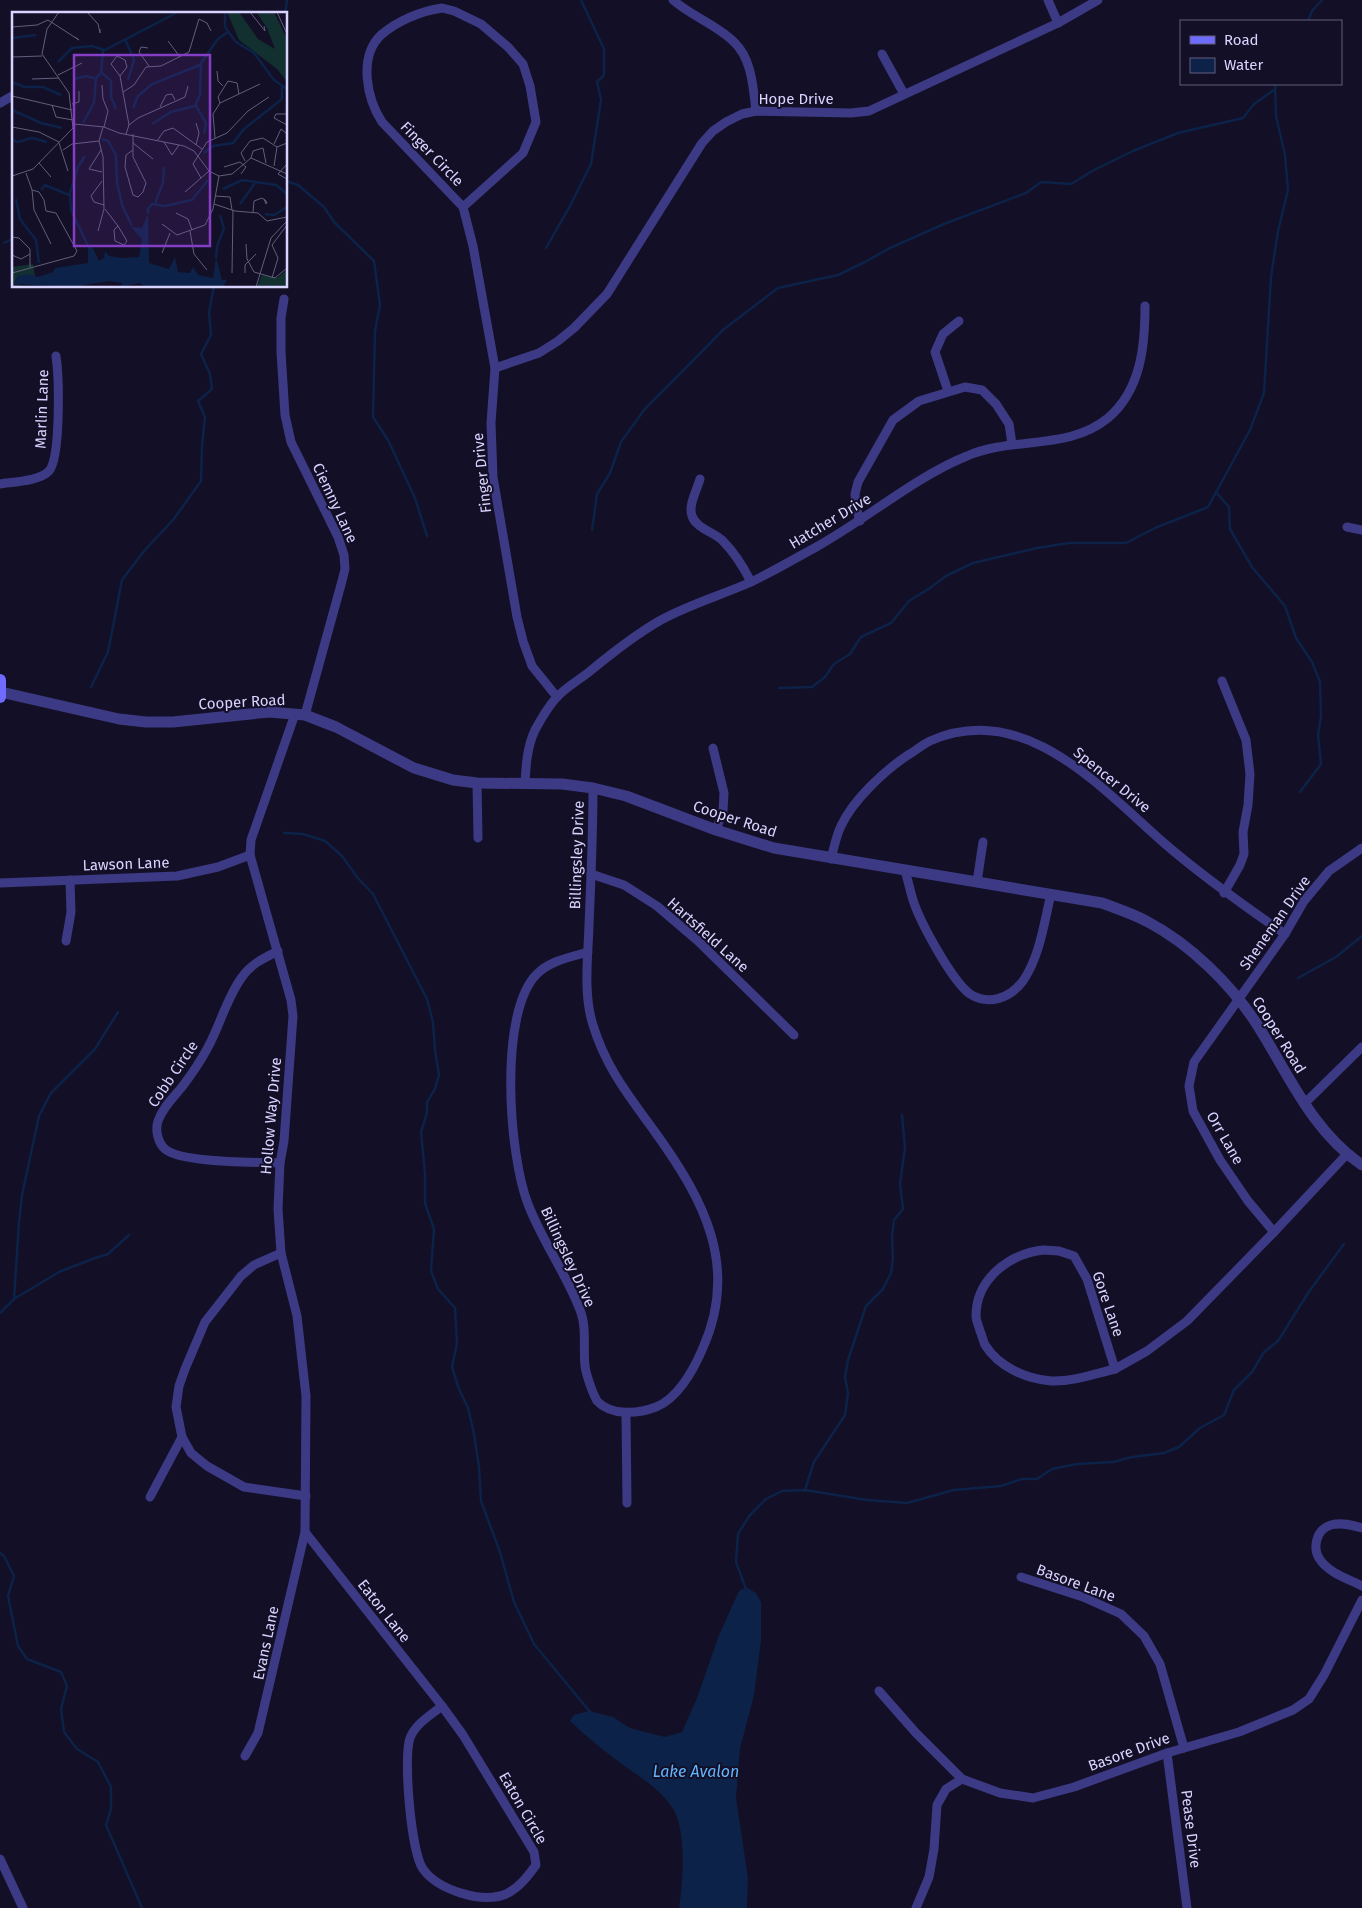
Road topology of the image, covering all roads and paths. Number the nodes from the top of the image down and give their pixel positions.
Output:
1 (673, 0) edge
2 (1048, 0) edge
3 (1098, 0) edge
4 (1058, 23) junction
5 (882, 54) dead end
6 (904, 94) junction
7 (12, 96) edge
8 (0, 103) edge
9 (756, 111) junction
10 (463, 207) junction
11 (284, 299) dead end
12 (1144, 306) dead end
13 (959, 321) dead end
14 (56, 356) dead end
15 (495, 368) junction
16 (948, 391) junction
17 (1012, 444) junction
18 (700, 479) dead end
19 (0, 484) edge
20 (860, 521) junction
21 (1347, 527) dead end
22 (1362, 530) edge
23 (751, 582) junction
24 (1222, 682) dead end
25 (0, 689) edge
26 (557, 697) junction
27 (300, 715) junction
28 (713, 748) dead end
29 (477, 783) junction
30 (525, 784) junction
31 (593, 788) junction
32 (716, 830) junction
33 (478, 838) dead end
34 (983, 842) dead end
35 (1362, 848) edge
36 (250, 855) junction
37 (831, 859) junction
38 (905, 871) junction
39 (591, 874) junction
40 (70, 880) junction
41 (977, 882) junction
42 (0, 883) edge
43 (1224, 893) junction
44 (1051, 894) junction
45 (1285, 934) junction
46 (66, 941) dead end
47 (278, 951) junction
48 (588, 952) junction
49 (1239, 999) junction
50 (794, 1035) dead end
51 (1362, 1047) edge
52 (1304, 1104) junction
53 (1347, 1154) junction
54 (280, 1163) junction
55 (1362, 1164) edge
56 (1274, 1232) junction
57 (280, 1253) junction
58 (1114, 1369) junction
59 (626, 1413) junction
60 (182, 1437) junction
61 (306, 1496) junction
62 (150, 1497) dead end
63 (627, 1503) dead end
64 (1362, 1528) edge
65 (305, 1532) junction
66 (1021, 1578) dead end
67 (1362, 1586) edge
68 (1362, 1600) edge
69 (879, 1691) dead end
70 (442, 1706) junction
71 (1184, 1748) junction
72 (1167, 1753) junction
73 (245, 1756) dead end
74 (962, 1779) junction
75 (0, 1859) edge
76 (23, 1908) edge
77 (916, 1908) edge
78 (1187, 1908) edge

1 - 9 street
2 - 4 street
3 - 4 street, Hope Drive
4 - 6 street, Hope Drive
5 - 6 street
6 - 9 street, Hope Drive
7 - 8 street
9 - 15 street, Hope Drive
10 - 10 street, Finger Circle
10 - 15 street, Finger Drive
11 - 27 street, Ciemny Lane
12 - 17 street, Hatcher Drive
13 - 16 street
14 - 19 street, Marlin Lane
15 - 26 street, Finger Drive
16 - 17 street
16 - 20 street
17 - 20 street, Hatcher Drive
18 - 23 street
20 - 23 street, Hatcher Drive
21 - 22 street
23 - 26 street, Hatcher Drive
24 - 43 street
25 - 27 street, Cooper Road
26 - 30 street, Hatcher Drive
27 - 29 street, Cooper Road
27 - 36 street, Hollow Way Drive
28 - 32 street
29 - 30 street, Cooper Road
29 - 33 street
30 - 31 street, Cooper Road
31 - 32 street, Cooper Road
31 - 39 street, Billingsley Drive
32 - 37 street, Cooper Road
34 - 41 street
35 - 45 street, Sheneman Drive
36 - 40 street, Lawson Lane
36 - 47 street, Hollow Way Drive
37 - 38 street, Cooper Road
37 - 43 street, Spencer Drive
38 - 41 street, Cooper Road
38 - 44 street
39 - 48 street, Billingsley Drive
39 - 50 street, Hartsfield Lane
40 - 42 street, Lawson Lane
40 - 46 street
41 - 44 street, Cooper Road
43 - 45 street, Spencer Drive
44 - 49 street, Cooper Road
45 - 49 street, Sheneman Drive
47 - 54 street, Hollow Way Drive
47 - 54 street, Cobb Circle
48 - 59 street, Billingsley Drive
48 - 59 street, Billingsley Drive
49 - 52 street, Cooper Road
49 - 56 street, Orr Lane
51 - 52 street
52 - 53 street, Cooper Road
53 - 55 street, Cooper Road
53 - 56 street, Gore Lane
54 - 57 street, Hollow Way Drive
56 - 58 street, Gore Lane
57 - 60 street
57 - 61 street, Hollow Way Drive
58 - 58 street, Gore Lane
59 - 63 street
60 - 61 street
60 - 62 street
61 - 65 street, Hollow Way Drive
64 - 67 street
65 - 70 street, Eaton Lane
65 - 73 street, Evans Lane
66 - 71 street, Basore Lane
68 - 71 street, Basore Drive
69 - 74 street, Basore Drive
70 - 70 street, Eaton Circle
71 - 72 street, Basore Drive
72 - 74 street, Basore Drive
72 - 78 street, Pease Drive
74 - 77 street
75 - 76 street

